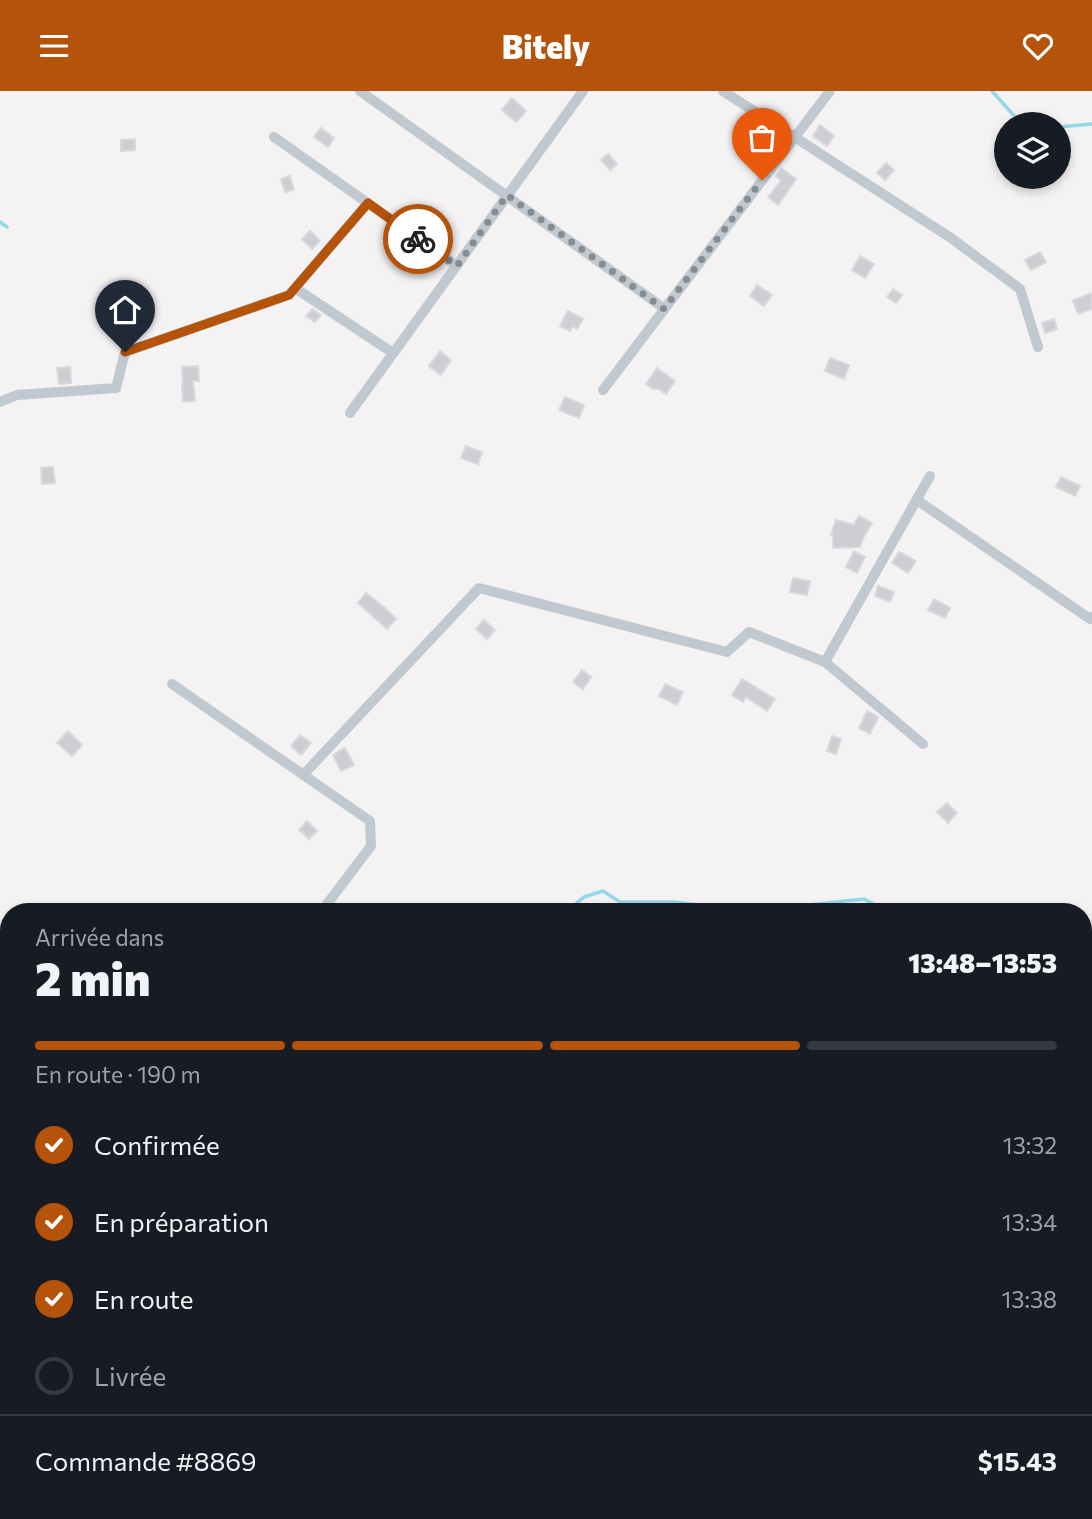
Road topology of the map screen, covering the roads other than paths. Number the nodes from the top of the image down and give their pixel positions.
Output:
1 (360, 91) edge
2 (583, 91) edge
3 (723, 91) edge
4 (830, 91) edge
5 (274, 137) dead end
6 (794, 137) junction
7 (507, 195) junction
8 (368, 203) junction
9 (457, 266) junction
10 (295, 288) junction
11 (664, 309) junction
12 (1038, 348) dead end
13 (393, 353) junction
14 (603, 390) dead end
15 (0, 403) edge
16 (350, 413) dead end
17 (930, 476) dead end
18 (917, 500) junction
19 (1092, 617) edge
20 (825, 662) junction
21 (172, 684) dead end
22 (923, 744) dead end
23 (303, 775) junction
24 (328, 903) edge

1 - 7 street
2 - 7 street
3 - 6 street
4 - 6 street
5 - 8 street
6 - 11 street
6 - 12 street
7 - 9 street
7 - 11 street
8 - 9 street
8 - 10 street
9 - 13 street
10 - 13 street
10 - 15 street
11 - 14 street
13 - 16 street
17 - 18 street
18 - 19 street
18 - 20 street
20 - 22 street
20 - 23 street
21 - 23 street
23 - 24 street

